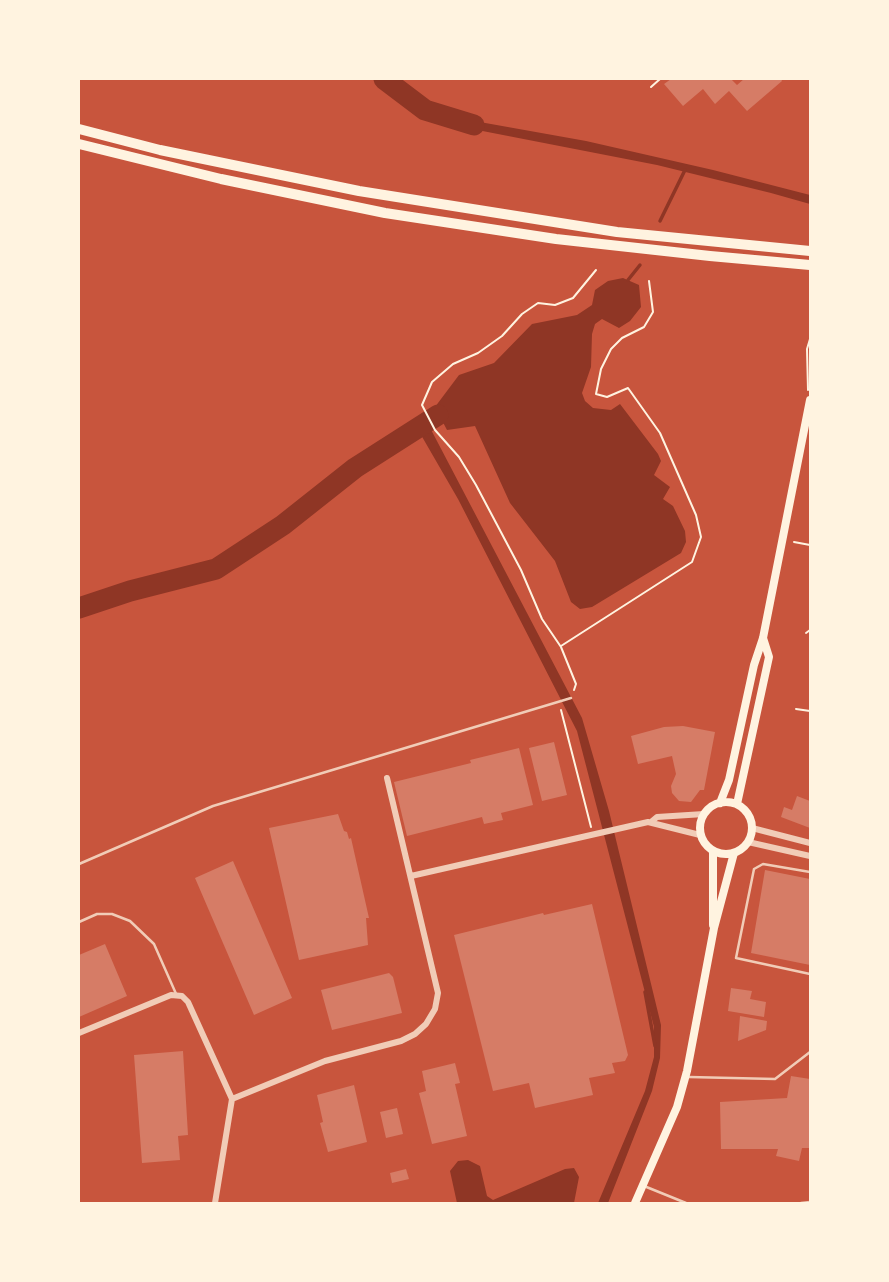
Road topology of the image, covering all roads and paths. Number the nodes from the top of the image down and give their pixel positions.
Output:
1 (660, 79) edge
2 (651, 87) dead end
3 (79, 129) edge
4 (79, 144) edge
5 (808, 250) edge
6 (805, 264) edge
7 (596, 270) dead end
8 (649, 281) dead end
9 (810, 339) edge
10 (810, 400) edge
11 (808, 411) junction
12 (783, 539) junction
13 (810, 545) edge
14 (810, 630) edge
15 (806, 633) dead end
16 (763, 638) junction
17 (561, 647) junction
18 (571, 698) joint
19 (557, 703) junction
20 (796, 709) dead end
21 (810, 711) edge
22 (387, 778) dead end
23 (720, 803) junction
24 (737, 804) junction
25 (704, 814) junction
26 (651, 822) junction
27 (752, 828) junction
28 (593, 835) junction
29 (701, 835) junction
30 (748, 842) junction
31 (810, 844) edge
32 (713, 851) junction
33 (734, 853) junction
34 (810, 856) edge
35 (79, 864) edge
36 (810, 872) edge
37 (411, 876) junction
38 (79, 922) edge
39 (713, 928) junction
40 (810, 974) edge
41 (177, 996) junction
42 (79, 1033) edge
43 (810, 1052) edge
44 (685, 1077) junction
45 (232, 1099) junction
46 (643, 1185) junction
47 (810, 1202) edge
48 (215, 1203) edge
49 (635, 1203) edge
50 (686, 1203) edge
51 (801, 1203) edge

1 - 2 path
3 - 5 highway
4 - 6 highway
7 - 17 path
8 - 17 path
9 - 11 path
10 - 11 main road
11 - 12 main road
12 - 13 path
12 - 16 main road
14 - 15 path
16 - 23 main road
16 - 24 main road
17 - 18 path
18 - 19 lane
19 - 28 path
19 - 35 lane
20 - 21 path
22 - 37 street
23 - 24 main road
23 - 25 main road
24 - 27 main road
25 - 26 street
25 - 29 main road
26 - 28 street
26 - 29 street
27 - 30 main road
27 - 31 street
28 - 37 street
29 - 32 main road
30 - 33 main road
30 - 34 street
32 - 33 main road
32 - 39 main road
33 - 39 main road
36 - 40 lane
37 - 45 street
38 - 41 lane
39 - 44 main road
41 - 42 street
41 - 45 street
43 - 44 lane
44 - 46 main road
45 - 48 street
46 - 49 main road
46 - 50 lane
47 - 51 lane

